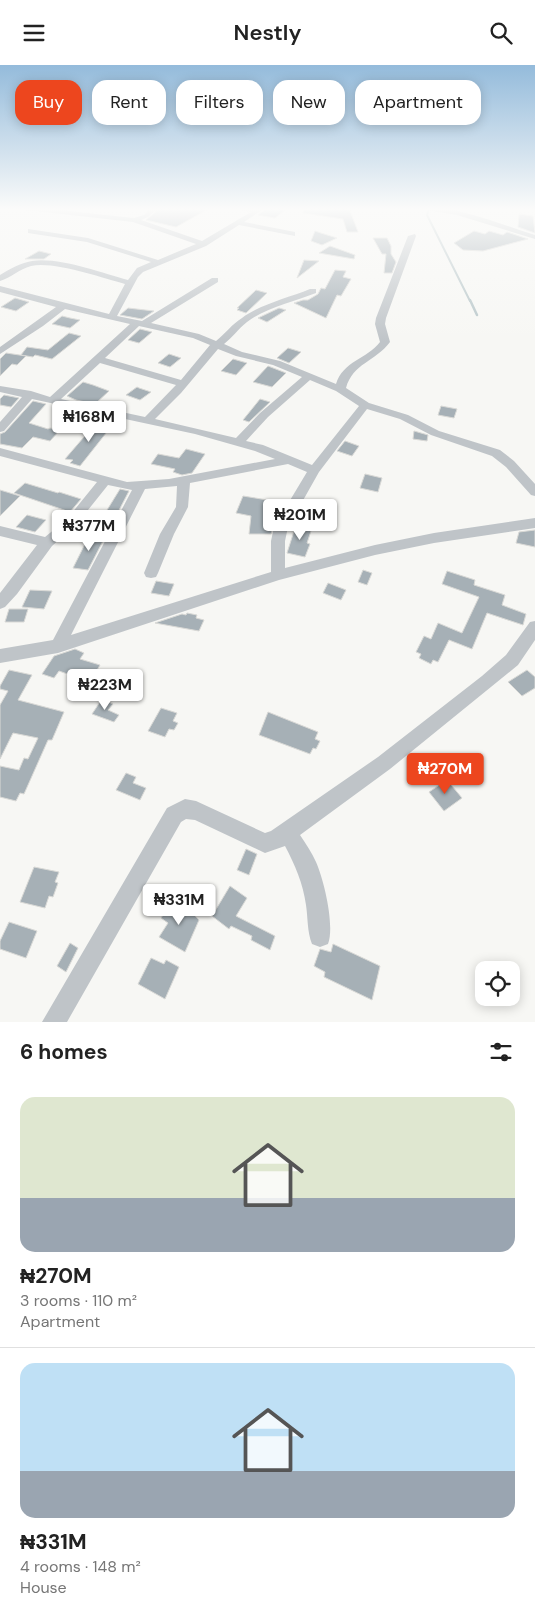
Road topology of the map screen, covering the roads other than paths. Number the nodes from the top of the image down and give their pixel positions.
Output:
1 (128, 253) edge
2 (181, 253) edge
3 (406, 253) edge
4 (158, 262) junction
5 (0, 279) edge
6 (215, 280) dead end
7 (130, 283) junction
8 (0, 289) edge
9 (313, 291) dead end
10 (63, 306) junction
11 (112, 317) junction
12 (141, 323) junction
13 (216, 345) junction
14 (0, 351) edge
15 (98, 359) junction
16 (309, 376) junction
17 (183, 384) junction
18 (0, 389) edge
19 (340, 389) junction
20 (31, 394) junction
21 (53, 397) junction
22 (366, 405) junction
23 (148, 420) junction
24 (0, 429) edge
25 (240, 442) junction
26 (0, 452) edge
27 (290, 460) junction
28 (314, 470) junction
29 (105, 480) junction
30 (184, 480) junction
31 (140, 486) junction
32 (535, 491) edge
33 (535, 523) edge
34 (0, 531) edge
35 (46, 542) junction
36 (151, 573) dead end
37 (278, 575) junction
38 (0, 603) edge
39 (535, 627) edge
40 (58, 646) junction
41 (0, 656) edge
42 (288, 831) junction
43 (320, 936) dead end
44 (54, 1022) edge

1 - 4 street
2 - 4 street
3 - 19 street
4 - 7 street
5 - 7 street
6 - 12 street
7 - 11 street
8 - 10 street
9 - 13 street
10 - 11 street
10 - 14 street
11 - 12 street
12 - 13 street
12 - 15 street
13 - 16 street
13 - 17 street
15 - 17 street
15 - 21 street
16 - 19 street
16 - 25 street
17 - 23 street
18 - 20 street
19 - 22 street
20 - 21 street
20 - 24 street
21 - 23 street
22 - 28 street
22 - 32 street
23 - 25 street
25 - 27 street
26 - 29 street
27 - 28 street
27 - 30 street
28 - 37 street
29 - 31 street
29 - 35 street
30 - 31 street
30 - 36 street
31 - 40 street
33 - 37 street
34 - 35 street
35 - 38 street
37 - 40 street
39 - 42 street
40 - 41 street
42 - 43 street
42 - 44 street

